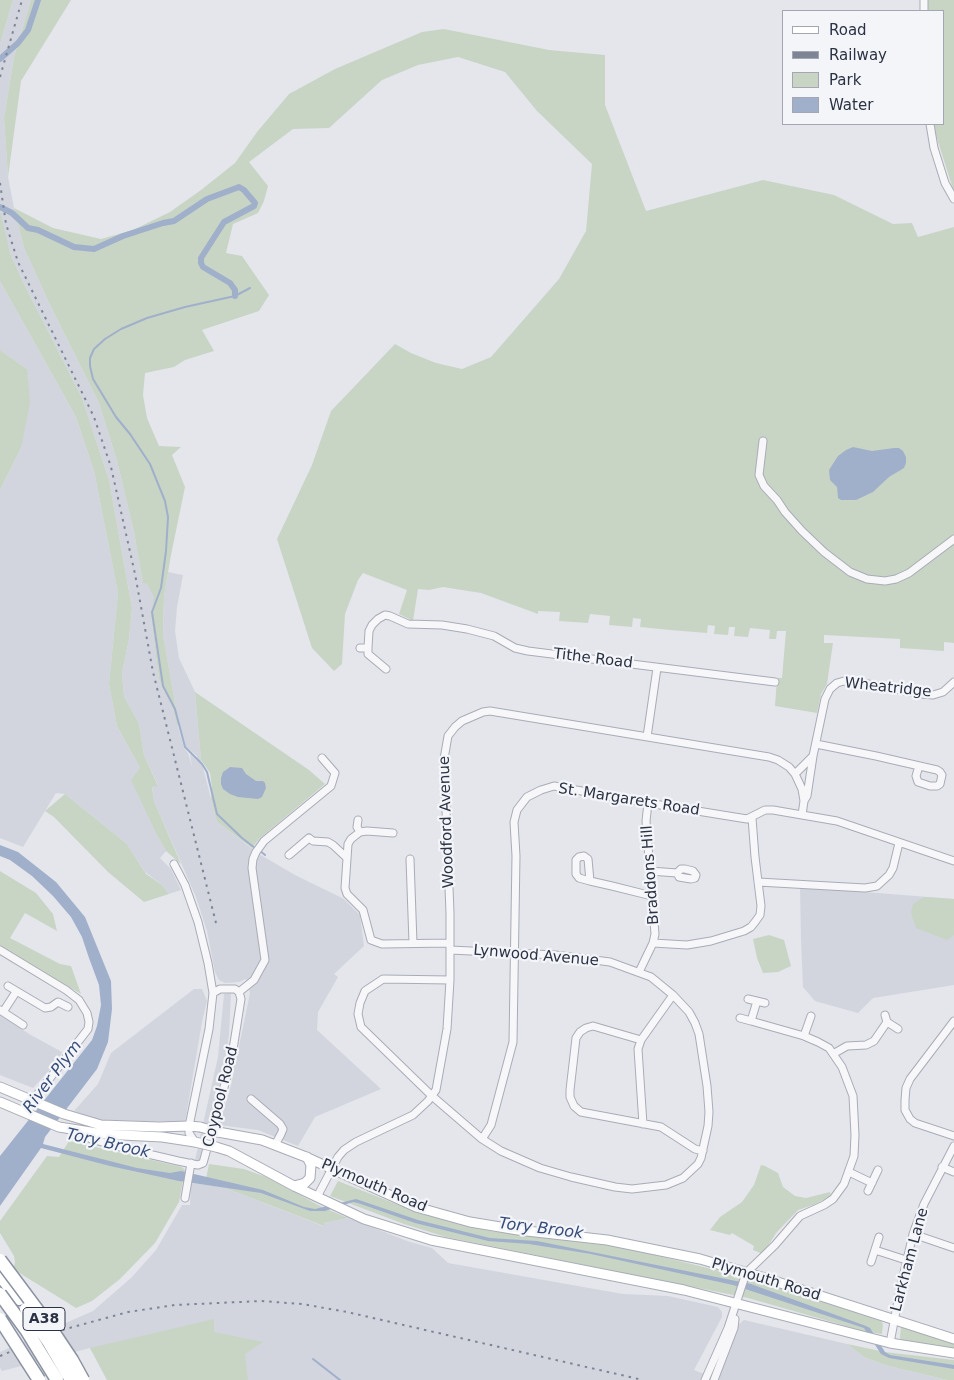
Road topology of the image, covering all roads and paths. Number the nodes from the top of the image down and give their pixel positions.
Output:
1 (930, 125) edge
2 (954, 199) edge
3 (764, 441) dead end
4 (954, 539) edge
5 (657, 668) junction
6 (386, 669) dead end
7 (775, 682) dead end
8 (954, 682) edge
9 (647, 738) junction
10 (816, 744) junction
11 (813, 756) junction
12 (322, 758) dead end
13 (919, 766) dead end
14 (795, 774) junction
15 (804, 801) junction
16 (648, 804) junction
17 (802, 815) junction
18 (752, 818) junction
19 (358, 820) dead end
20 (360, 832) junction
21 (393, 833) dead end
22 (899, 843) junction
23 (289, 855) dead end
24 (347, 858) junction
25 (410, 859) dead end
26 (954, 861) edge
27 (174, 864) dead end
28 (650, 871) junction
29 (677, 872) dead end
30 (590, 880) dead end
31 (758, 882) junction
32 (652, 896) junction
33 (413, 943) junction
34 (653, 943) junction
35 (450, 946) junction
36 (0, 950) edge
37 (515, 952) junction
38 (639, 972) junction
39 (450, 980) junction
40 (8, 986) dead end
41 (16, 992) junction
42 (239, 992) junction
43 (213, 993) junction
44 (673, 995) junction
45 (748, 999) dead end
46 (757, 1001) junction
47 (765, 1003) dead end
48 (68, 1007) dead end
49 (2, 1011) edge
50 (810, 1016) dead end
51 (740, 1018) dead end
52 (751, 1021) junction
53 (954, 1021) edge
54 (23, 1025) dead end
55 (898, 1029) dead end
56 (804, 1036) junction
57 (641, 1040) junction
58 (833, 1054) junction
59 (0, 1087) edge
60 (432, 1096) junction
61 (251, 1099) dead end
62 (0, 1102) edge
63 (37, 1102) junction
64 (643, 1124) junction
65 (189, 1126) junction
66 (81, 1131) junction
67 (954, 1136) edge
68 (482, 1139) junction
69 (195, 1142) junction
70 (275, 1144) junction
71 (954, 1146) edge
72 (702, 1151) junction
73 (306, 1157) junction
74 (190, 1167) junction
75 (942, 1167) junction
76 (332, 1168) junction
77 (878, 1170) dead end
78 (850, 1172) junction
79 (954, 1172) edge
80 (872, 1183) junction
81 (294, 1186) junction
82 (868, 1191) dead end
83 (317, 1197) junction
84 (185, 1198) dead end
85 (913, 1234) junction
86 (879, 1237) dead end
87 (954, 1248) edge
88 (875, 1250) junction
89 (0, 1260) edge
90 (906, 1260) junction
91 (871, 1262) dead end
92 (0, 1275) edge
93 (745, 1277) junction
94 (0, 1294) edge
95 (737, 1303) junction
96 (0, 1319) edge
97 (893, 1320) junction
98 (954, 1340) edge
99 (890, 1343) junction
100 (954, 1353) edge
101 (706, 1379) edge
102 (39, 1380) edge
103 (58, 1380) edge
104 (72, 1380) edge
105 (83, 1380) edge
106 (714, 1380) edge

1 - 2 street
3 - 4 street
5 - 6 street, Tithe Road
5 - 7 street, Tithe Road
5 - 9 street
8 - 10 street, Wheatridge
9 - 14 street, Woodford Avenue
9 - 35 street, Woodford Avenue
10 - 11 street, Wheatridge
10 - 13 street
11 - 14 street
11 - 15 street, Wheatridge
12 - 42 street
14 - 15 street
15 - 17 street
16 - 18 street, St. Margarets Road
16 - 28 street, Braddons Hill
16 - 37 street, St. Margarets Road
17 - 18 street, St. Margarets Road
17 - 22 street, St. Margarets Road
18 - 31 street
19 - 20 street
20 - 21 street
20 - 24 street
22 - 26 street, St. Margarets Road
22 - 31 street
23 - 24 street
24 - 33 street, Lynwood Avenue
25 - 33 street
27 - 43 street, Coypool Road
28 - 29 street
28 - 32 street, Braddons Hill
30 - 32 street
31 - 34 street
32 - 34 street, Braddons Hill
33 - 35 street, Lynwood Avenue
34 - 38 street, Braddons Hill
35 - 37 street, Lynwood Avenue
35 - 39 street, Woodford Avenue
36 - 63 street
37 - 38 street, Lynwood Avenue
37 - 68 street, St. Margarets Road
38 - 44 street, Lynwood Avenue
39 - 60 street, Woodford Avenue
39 - 60 street, Lynwood Avenue
40 - 41 street
41 - 48 street
41 - 49 street
42 - 43 street
42 - 74 street, Coypool Road
43 - 65 street, Coypool Road
44 - 57 street
44 - 72 street, Lynwood Avenue
45 - 46 street
46 - 47 street
46 - 52 street
49 - 54 street
50 - 56 street
51 - 52 street
52 - 56 street
53 - 67 street
55 - 58 street
56 - 58 street
57 - 64 street
57 - 64 street
58 - 78 street
59 - 63 main road, Plymouth Road
60 - 68 street, Lynwood Avenue
60 - 76 street, Woodford Avenue
61 - 70 street
62 - 66 main road, Plymouth Road
63 - 65 main road, Plymouth Road
64 - 72 street
65 - 69 street, Coypool Road
65 - 70 main road, Plymouth Road, bridge
66 - 69 main road, Plymouth Road
66 - 74 street, Coypool Road
68 - 72 street, Lynwood Avenue
69 - 81 main road, Plymouth Road, bridge
70 - 73 main road, Plymouth Road
71 - 75 street, Larkham Lane
73 - 76 main road, Plymouth Road
73 - 81 main road
74 - 84 street
75 - 79 street
75 - 85 street, Larkham Lane
76 - 83 street, Woodford Avenue
76 - 93 main road, Plymouth Road
77 - 80 street
78 - 80 street
78 - 93 street
80 - 82 street
81 - 83 main road, Plymouth Road
83 - 95 main road, Plymouth Road
85 - 87 street
85 - 90 street, Larkham Lane
86 - 88 street
88 - 90 street
88 - 91 street
89 - 105 highway, A38, bridge
90 - 97 street, Larkham Lane
92 - 104 highway, A38, bridge
93 - 95 street
93 - 97 main road, Plymouth Road
94 - 103 highway, A38, bridge
95 - 99 main road, Plymouth Road
95 - 101 street
95 - 106 street
96 - 102 highway, A38, bridge
97 - 98 main road, Plymouth Road
97 - 99 street, Larkham Lane
99 - 100 main road, Plymouth Road

